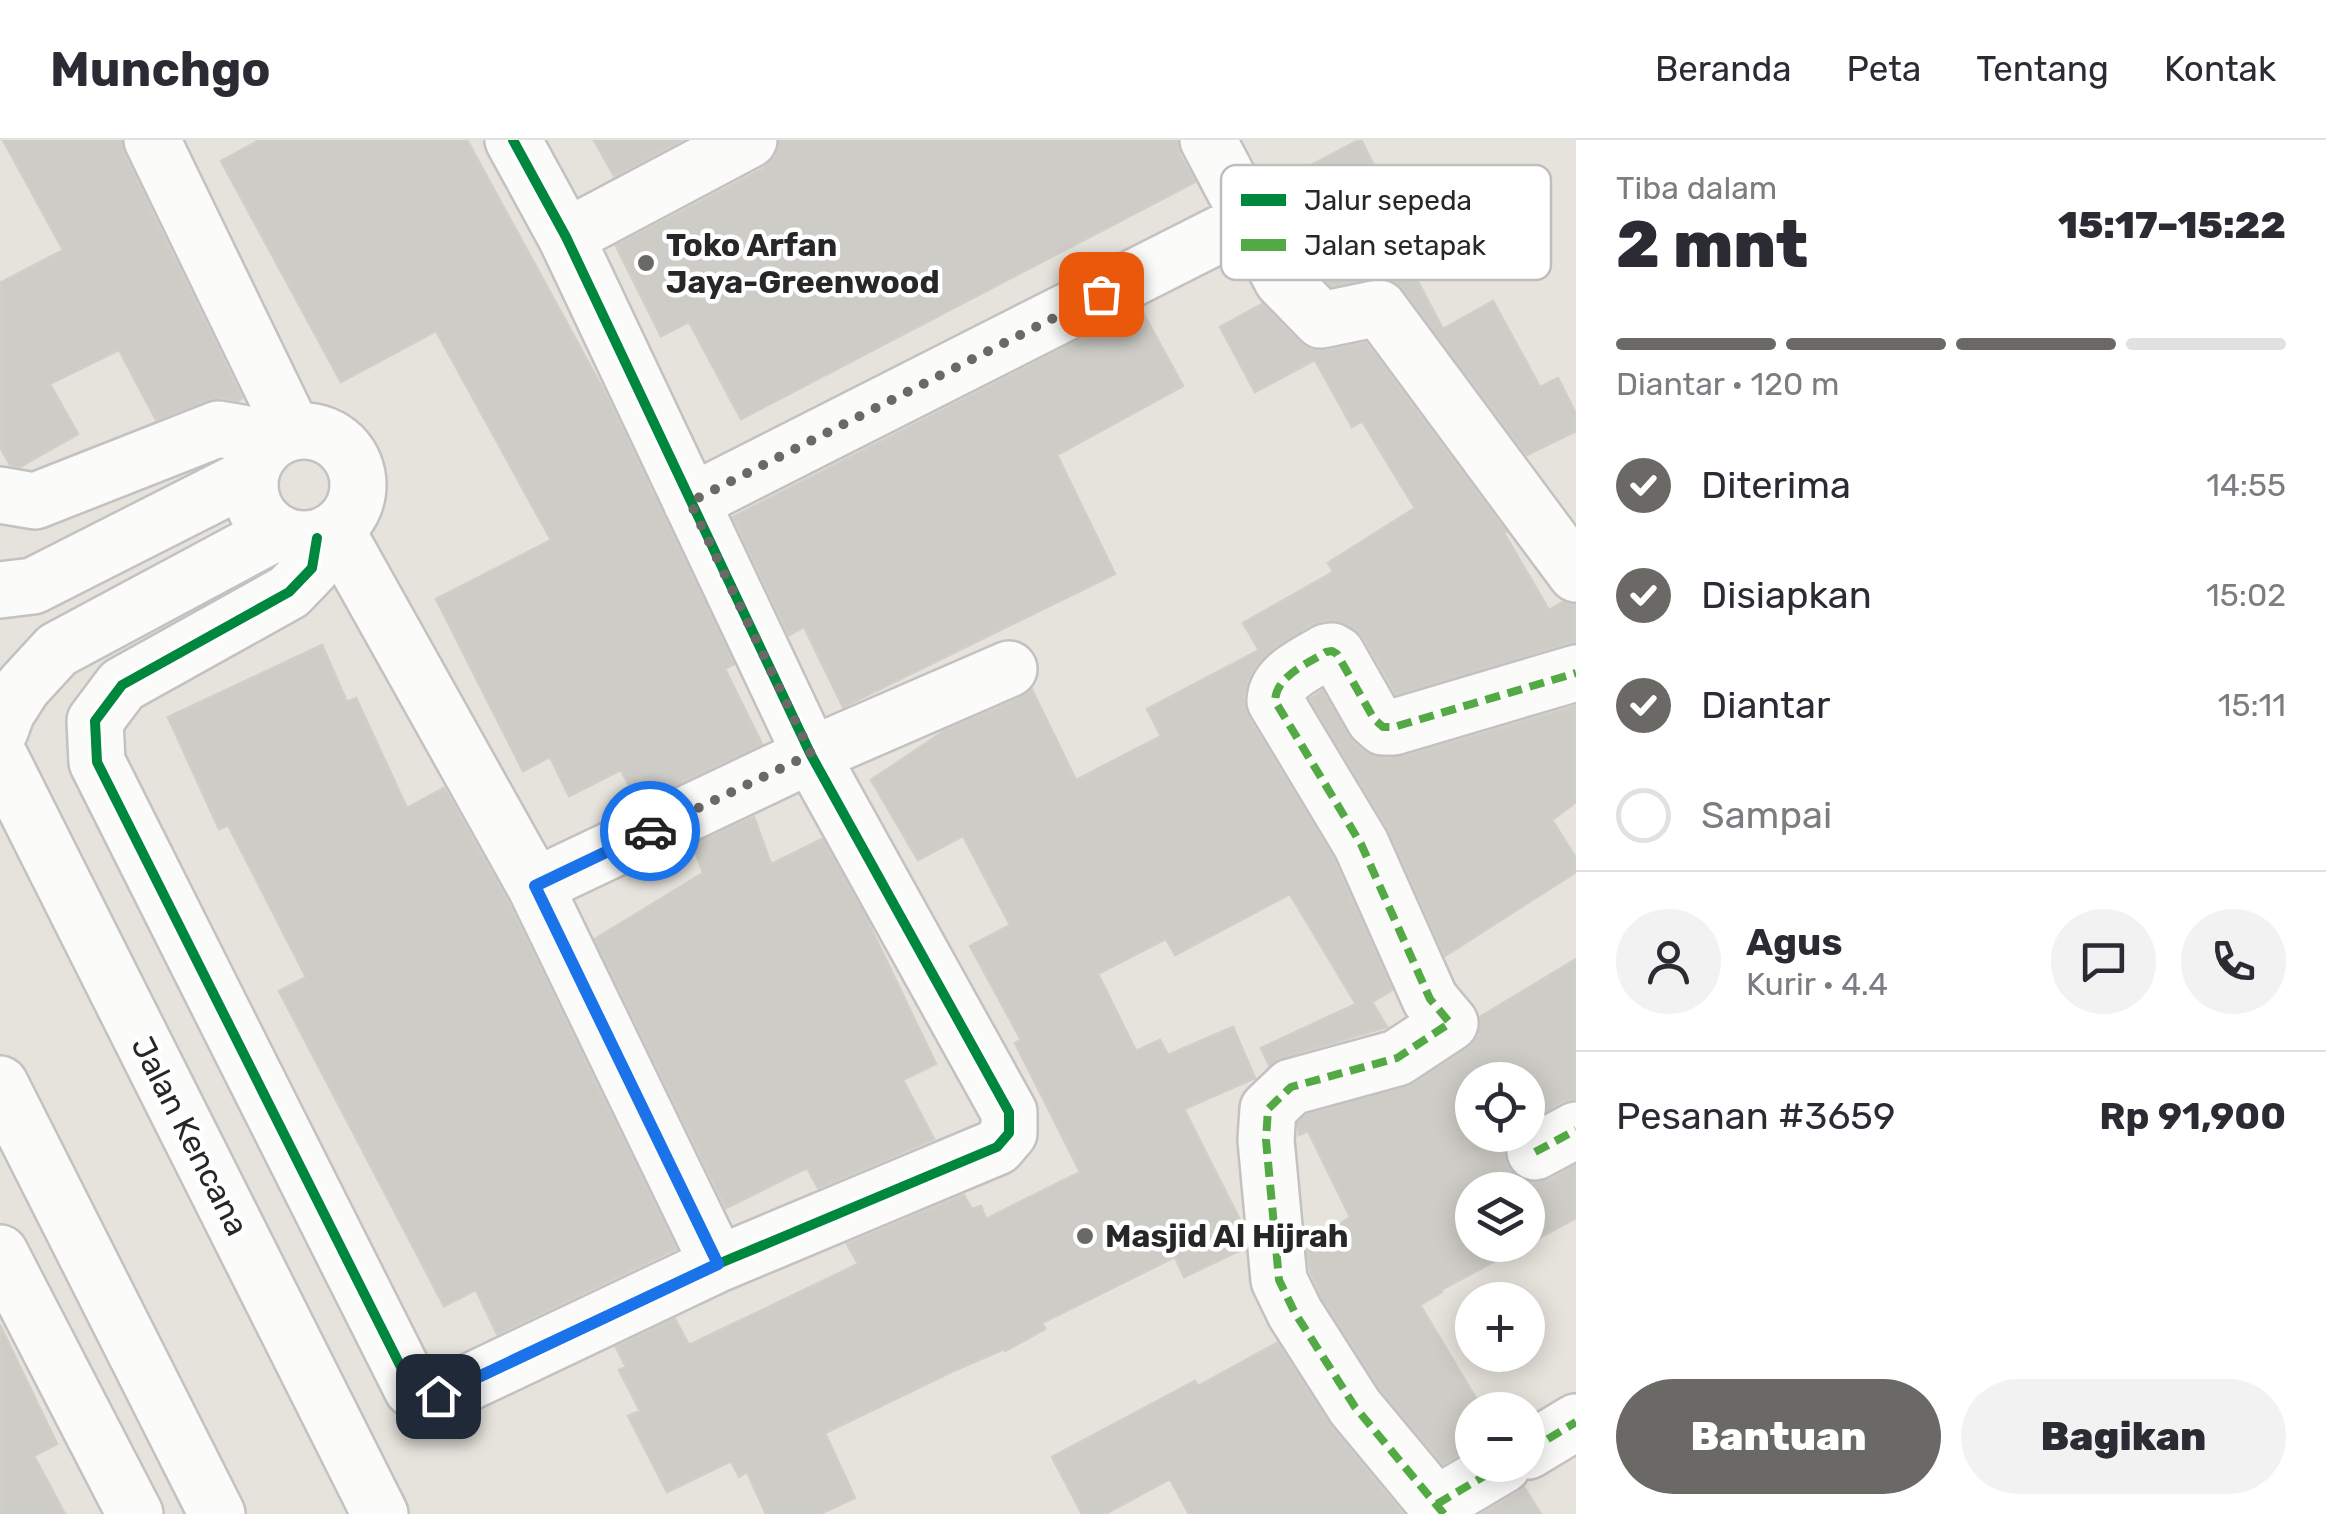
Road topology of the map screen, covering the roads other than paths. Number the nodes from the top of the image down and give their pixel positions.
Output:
1 (152, 140) edge
2 (512, 140) edge
3 (750, 140) edge
4 (1208, 140) edge
5 (1221, 165) edge
6 (1221, 234) edge
7 (566, 237) junction
8 (1282, 280) edge
9 (269, 452) junction
10 (0, 495) edge
11 (690, 502) junction
12 (310, 533) junction
13 (1576, 574) edge
14 (0, 590) edge
15 (1009, 669) dead end
16 (1576, 674) edge
17 (0, 731) edge
18 (811, 754) junction
19 (5, 778) edge
20 (535, 886) junction
21 (0, 1084) edge
22 (0, 1253) edge
23 (718, 1264) junction
24 (1576, 1422) edge
25 (1545, 1441) edge
26 (1479, 1482) edge
27 (1440, 1509) edge
28 (135, 1514) edge
29 (216, 1514) edge
30 (380, 1514) edge

1 - 9 street
2 - 7 street
3 - 7 street
4 - 5 street
6 - 11 street
7 - 11 street
8 - 13 street
9 - 10 street
9 - 12 street
9 - 12 street
9 - 14 street
11 - 18 street
12 - 17 street
12 - 20 street
12 - 23 street
15 - 18 street
16 - 27 street
18 - 20 street
18 - 23 street
19 - 30 street, Jalan Kencana
20 - 23 street
21 - 29 street
22 - 28 street
24 - 25 street
26 - 27 street

